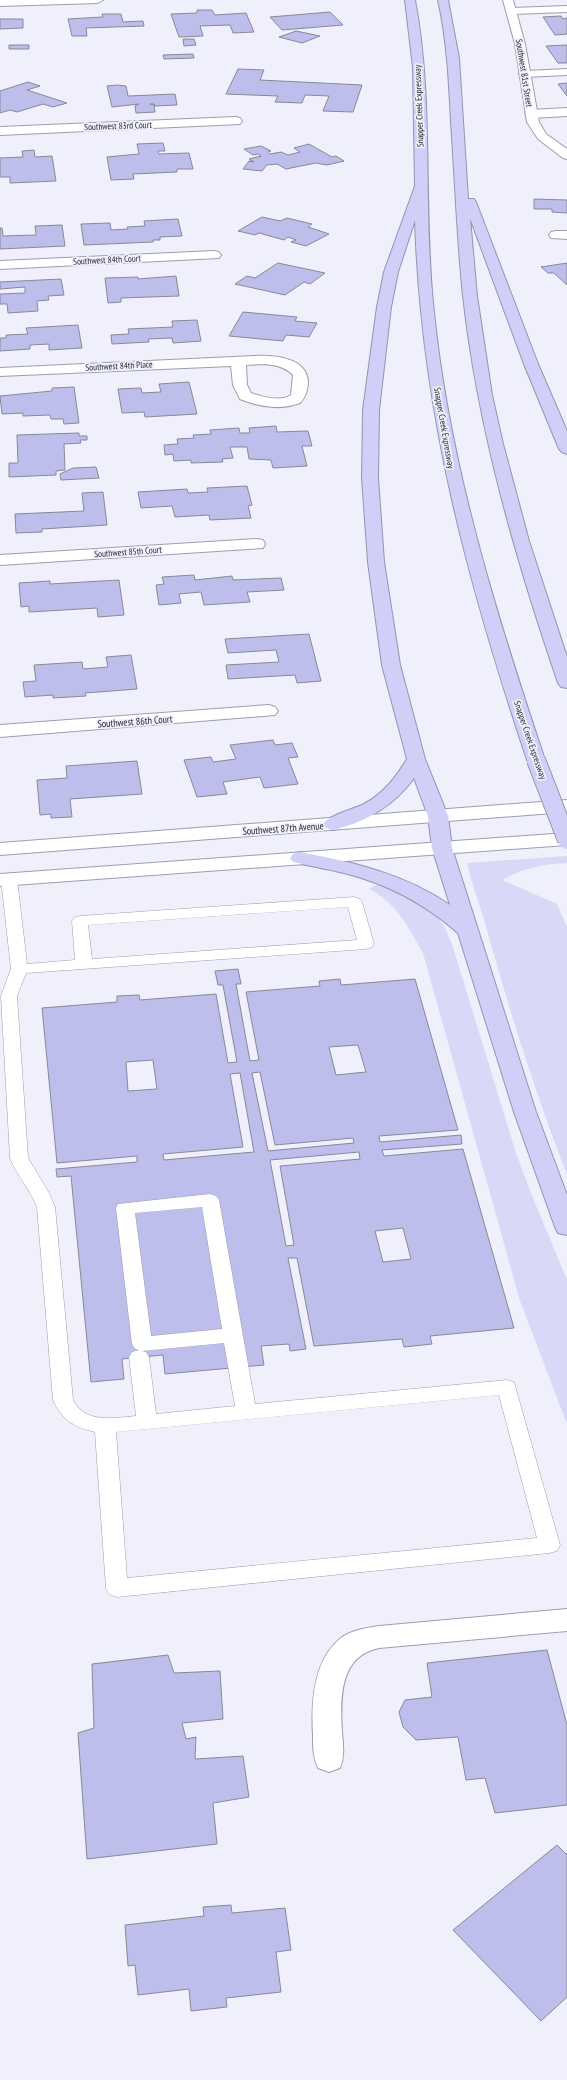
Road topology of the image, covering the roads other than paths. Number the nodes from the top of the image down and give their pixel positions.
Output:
1 (98, 0) edge
2 (410, 0) edge
3 (443, 0) edge
4 (0, 3) edge
5 (510, 5) edge
6 (567, 8) edge
7 (567, 72) edge
8 (525, 74) junction
9 (567, 112) edge
10 (531, 114) junction
11 (236, 121) dead end
12 (0, 131) edge
13 (567, 155) edge
14 (461, 180) junction
15 (422, 183) junction
16 (214, 255) dead end
17 (0, 265) edge
18 (238, 361) dead end
19 (0, 372) edge
20 (567, 449) edge
21 (257, 544) dead end
22 (0, 560) edge
23 (567, 683) edge
24 (269, 711) dead end
25 (0, 731) edge
26 (416, 759) junction
27 (567, 806) edge
28 (438, 816) junction
29 (333, 824) junction
30 (567, 840) edge
31 (442, 848) junction
32 (0, 849) edge
33 (300, 858) junction
34 (5, 879) edge
35 (468, 932) junction
36 (84, 965) junction
37 (19, 969) junction
38 (567, 1227) edge
39 (234, 1335) junction
40 (139, 1357) dead end
41 (246, 1412) junction
42 (146, 1422) junction
43 (105, 1426) junction
44 (567, 1620) edge
45 (328, 1759) dead end

1 - 4 street
2 - 15 highway, Snapper Creek Expressway
3 - 14 highway
5 - 6 street
5 - 8 street, Southwest 81st Street
7 - 8 street
8 - 10 street, Southwest 81st Street
9 - 10 street
10 - 13 street, Southwest 81st Street
11 - 12 street, Southwest 83rd Court
14 - 20 highway
14 - 23 highway
15 - 26 highway
15 - 30 highway, Snapper Creek Expressway, bridge
16 - 17 street, Southwest 84th Court
18 - 19 street, Southwest 84th Place
21 - 22 street, Southwest 85th Court
24 - 25 street, Southwest 86th Court
26 - 28 highway
26 - 29 highway
27 - 28 street, Southwest 87th Avenue
28 - 29 street, Southwest 87th Avenue
28 - 31 highway
29 - 32 street, Southwest 87th Avenue
30 - 31 street
31 - 33 street
31 - 35 highway
33 - 34 street
33 - 35 highway
34 - 37 lane
35 - 38 highway
36 - 36 lane
36 - 37 lane
37 - 43 lane
39 - 39 lane
39 - 41 lane
40 - 42 lane
41 - 42 lane
41 - 43 lane
42 - 43 lane
44 - 45 street

